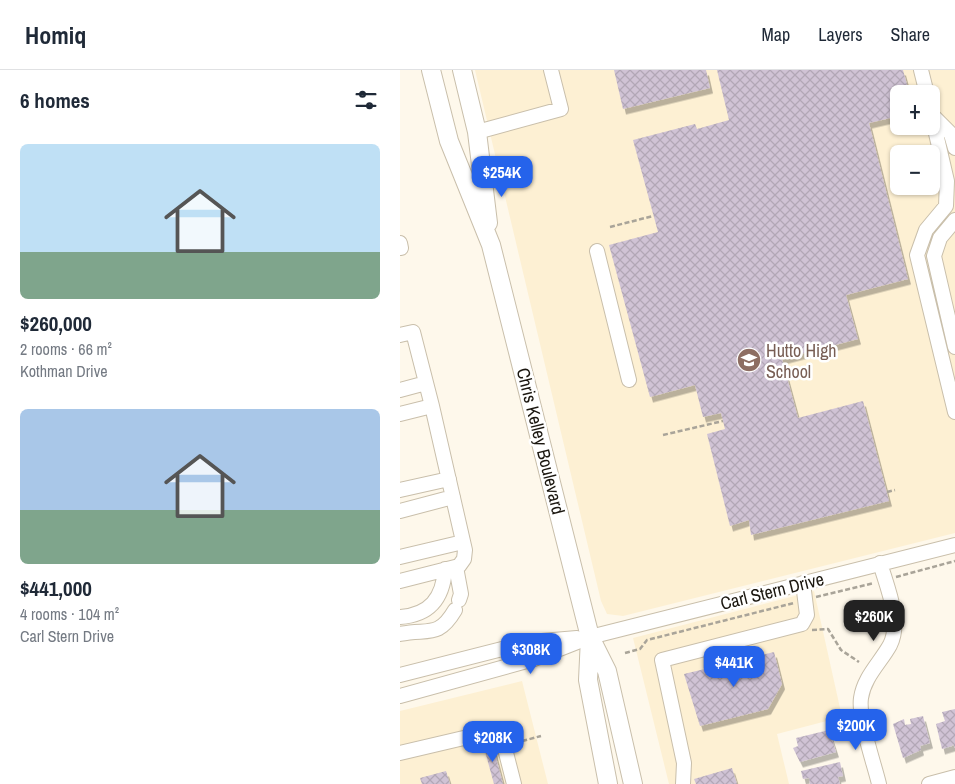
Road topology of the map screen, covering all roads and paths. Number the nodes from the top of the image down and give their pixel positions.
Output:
1 (431, 70) edge
2 (462, 70) edge
3 (551, 70) edge
4 (921, 70) edge
5 (925, 85) edge
6 (940, 122) edge
7 (477, 132) junction
8 (937, 135) edge
9 (955, 148) edge
10 (653, 216) dead end
11 (955, 220) edge
12 (610, 227) dead end
13 (491, 245) junction
14 (596, 251) dead end
15 (400, 335) edge
16 (955, 347) edge
17 (629, 380) dead end
18 (426, 384) junction
19 (400, 390) edge
20 (432, 406) junction
21 (955, 412) edge
22 (400, 414) edge
23 (723, 421) dead end
24 (662, 435) dead end
25 (445, 480) junction
26 (400, 484) edge
27 (400, 490) edge
28 (895, 490) dead end
29 (887, 492) dead end
30 (453, 497) junction
31 (400, 511) edge
32 (463, 542) junction
33 (955, 545) edge
34 (400, 557) edge
35 (955, 561) edge
36 (880, 563) junction
37 (451, 568) junction
38 (885, 580) junction
39 (400, 581) edge
40 (802, 583) junction
41 (806, 600) junction
42 (400, 617) edge
43 (813, 630) dead end
44 (400, 634) edge
45 (590, 637) junction
46 (625, 653) dead end
47 (860, 662) dead end
48 (400, 675) edge
49 (400, 696) edge
50 (541, 736) dead end
51 (504, 746) junction
52 (400, 753) edge
53 (955, 777) edge
54 (514, 784) edge
55 (608, 784) edge
56 (633, 784) edge
57 (683, 784) edge
58 (879, 784) edge
59 (929, 784) edge

1 - 13 main road, Chris Kelley Boulevard
2 - 7 main road, Chris Kelley Boulevard
3 - 7 street
4 - 5 street
6 - 9 street
7 - 13 main road, Chris Kelley Boulevard
8 - 21 street
10 - 12 path
11 - 16 street
13 - 45 main road, Chris Kelley Boulevard
14 - 17 street
15 - 18 street
18 - 19 street
18 - 20 street
20 - 22 street
20 - 25 street
23 - 24 path
25 - 26 street
25 - 27 street
25 - 30 street
28 - 29 path
30 - 31 street
30 - 32 street
32 - 34 street
32 - 37 street
33 - 36 street, Carl Stern Drive
35 - 38 path
36 - 38 street
36 - 40 street, Carl Stern Drive
37 - 39 street
37 - 42 street
37 - 44 street
38 - 41 path
38 - 58 street
40 - 41 street
40 - 45 street, Carl Stern Drive
41 - 46 path
41 - 57 street
43 - 47 path
45 - 48 street, Carl Stern Drive
45 - 49 street, Carl Stern Drive
45 - 55 main road, Chris Kelley Boulevard
45 - 56 main road, Chris Kelley Boulevard
50 - 51 path
51 - 52 street
51 - 54 street
53 - 59 street

